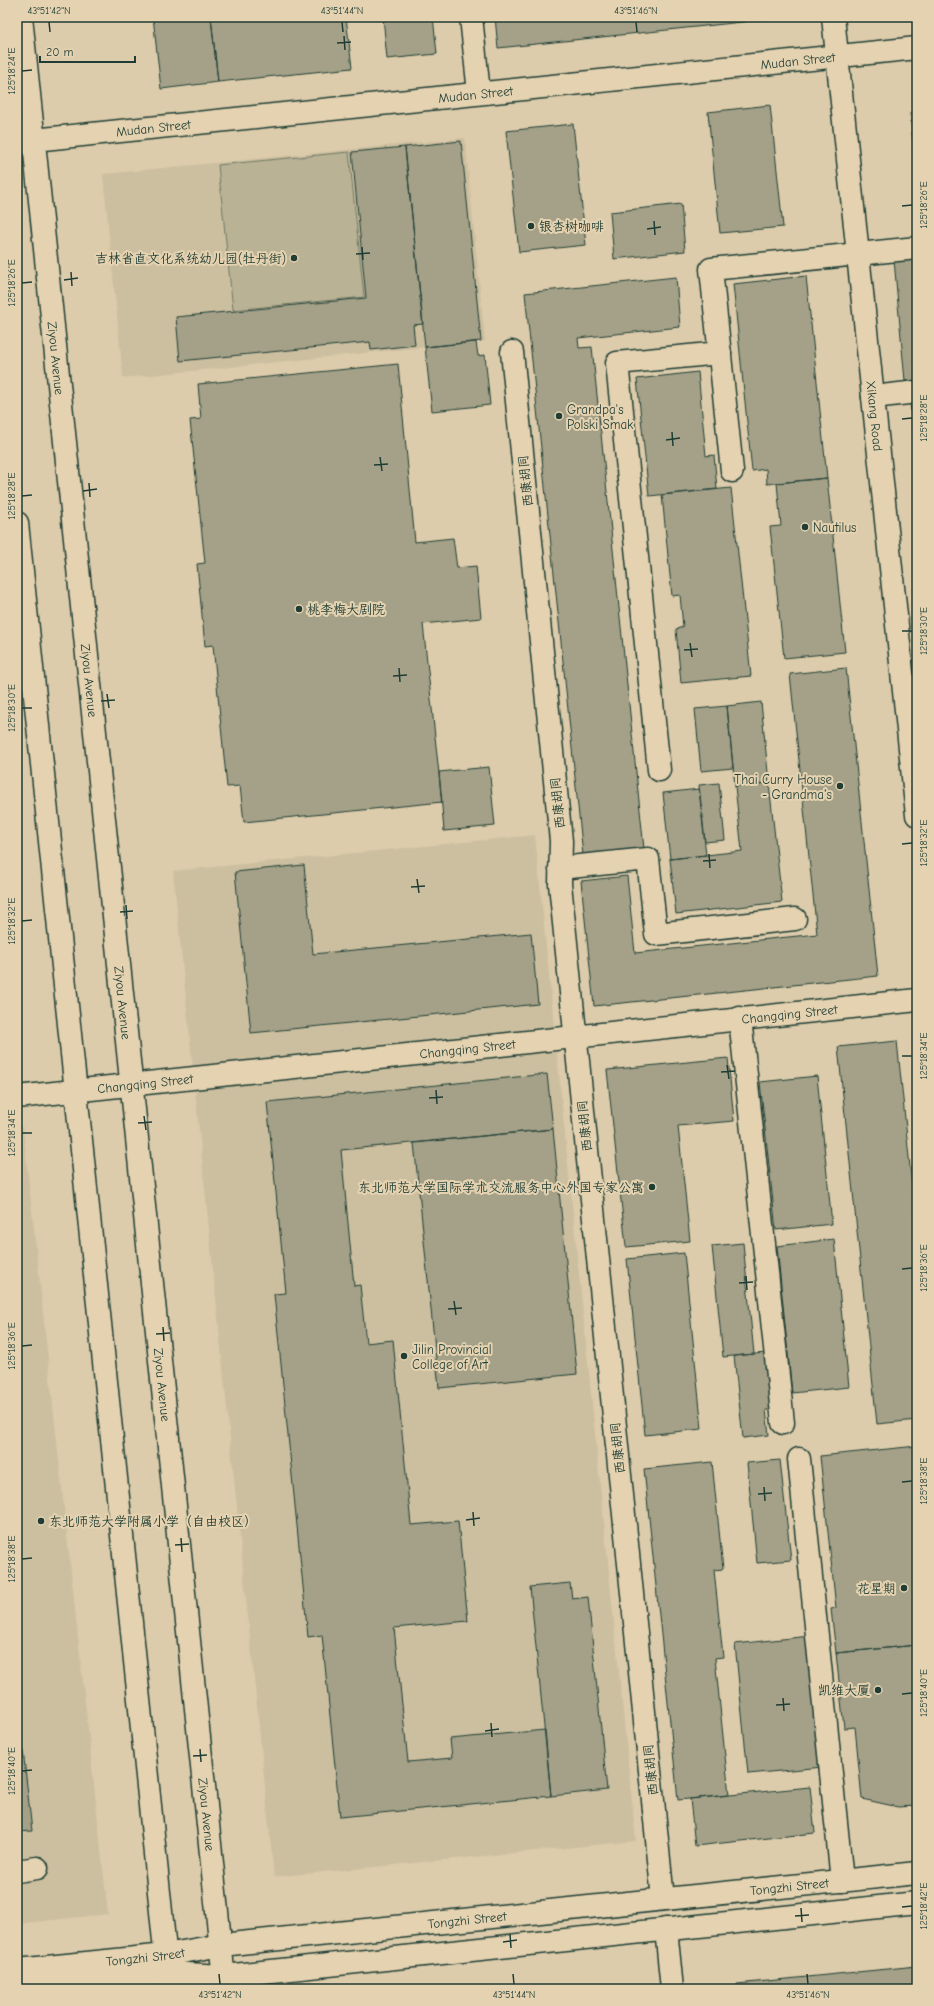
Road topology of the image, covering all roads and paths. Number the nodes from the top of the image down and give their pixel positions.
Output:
1 (21, 17) edge
2 (471, 17) edge
3 (832, 17) edge
4 (917, 48) edge
5 (836, 56) junction
6 (479, 93) junction
7 (34, 140) junction
8 (917, 248) edge
9 (858, 255) junction
10 (512, 352) dead end
11 (720, 353) junction
12 (917, 392) edge
13 (873, 397) junction
14 (732, 471) dead end
15 (17, 523) edge
16 (908, 642) edge
17 (659, 770) dead end
18 (917, 815) edge
19 (560, 868) junction
20 (795, 919) dead end
21 (917, 1000) edge
22 (740, 1018) junction
23 (575, 1036) junction
24 (132, 1084) junction
25 (76, 1090) junction
26 (17, 1097) edge
27 (783, 1423) dead end
28 (799, 1459) dead end
29 (917, 1873) edge
30 (842, 1881) junction
31 (663, 1899) junction
32 (917, 1903) edge
33 (666, 1929) junction
34 (221, 1945) junction
35 (17, 1970) edge
36 (168, 1972) edge
37 (225, 1982) edge
38 (17, 1989) edge
39 (672, 1989) edge

1 - 7 main road, Ziyou Avenue
2 - 6 main road
3 - 5 main road, Xikang Road
4 - 5 main road, Mudan Street
5 - 6 main road, Mudan Street
5 - 9 main road, Xikang Road
6 - 7 main road, Mudan Street
7 - 24 main road, Ziyou Avenue
8 - 9 main road
9 - 11 main road
9 - 13 main road, Xikang Road
10 - 19 main road, 西康胡同
11 - 14 main road
11 - 17 main road
12 - 13 main road
13 - 16 main road, Xikang Road
15 - 25 main road
16 - 18 main road, Xikang Road
19 - 20 main road
19 - 23 main road, 西康胡同
21 - 22 main road, Changqing Street
22 - 23 main road, Changqing Street
22 - 27 main road
23 - 24 main road, Changqing Street
23 - 31 main road, 西康胡同
24 - 25 main road, Changqing Street
24 - 34 main road, Ziyou Avenue
25 - 26 main road, Changqing Street
25 - 36 main road
28 - 30 main road
29 - 30 main road, Tongzhi Street
30 - 31 main road, Tongzhi Street
31 - 34 main road, Tongzhi Street
32 - 33 main road, Tongzhi Street
33 - 37 main road, Tongzhi Street
33 - 39 main road
34 - 36 main road, Tongzhi Street
34 - 37 main road, Ziyou Avenue
35 - 36 main road, Tongzhi Street
36 - 37 main road, Tongzhi Street
36 - 38 main road, Tongzhi Street

